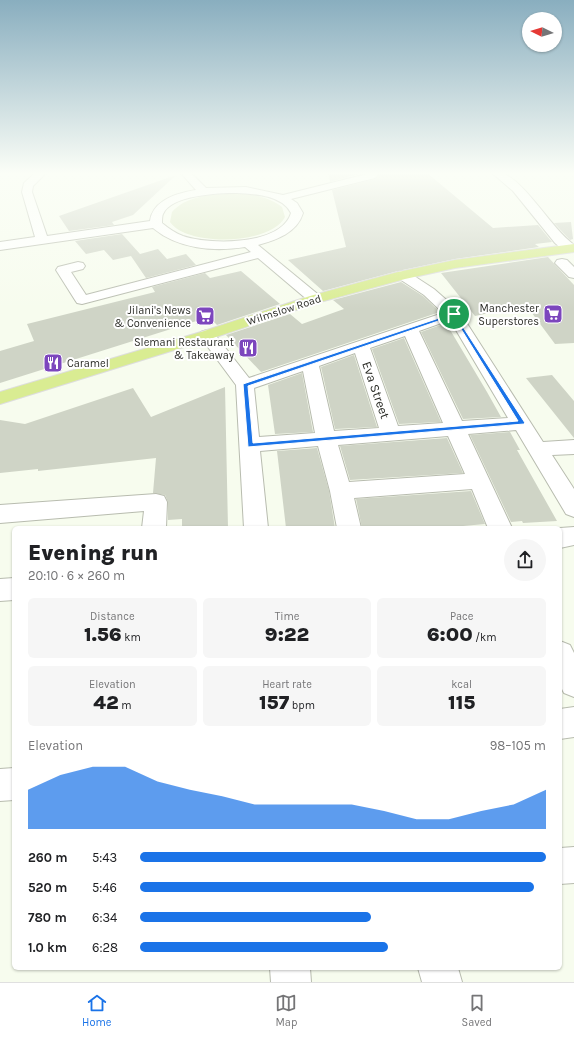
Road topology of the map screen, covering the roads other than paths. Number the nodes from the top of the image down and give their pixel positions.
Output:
1 (35, 218) edge
2 (154, 218) edge
3 (296, 218) edge
4 (541, 218) edge
5 (156, 224) junction
6 (42, 240) junction
7 (248, 243) junction
8 (0, 246) edge
9 (572, 248) edge
10 (74, 254) junction
11 (260, 254) junction
12 (562, 263) dead end
13 (574, 274) edge
14 (403, 275) junction
15 (314, 299) junction
16 (454, 314) junction
17 (410, 328) junction
18 (207, 335) junction
19 (361, 346) junction
20 (310, 363) junction
21 (245, 385) junction
22 (0, 398) edge
23 (522, 423) junction
24 (456, 429) junction
25 (391, 434) junction
26 (326, 439) junction
27 (250, 445) junction
28 (574, 447) edge
29 (538, 449) junction
30 (479, 481) junction
31 (341, 491) junction
32 (574, 508) edge
33 (0, 514) edge
34 (154, 526) edge
35 (256, 526) edge
36 (349, 526) edge
37 (499, 526) edge
38 (574, 536) edge
39 (562, 538) edge
40 (12, 588) edge
41 (0, 590) edge
42 (562, 658) edge
43 (574, 683) edge
44 (574, 722) edge
45 (562, 724) edge
46 (12, 784) edge
47 (0, 785) edge
48 (574, 864) edge
49 (562, 866) edge
50 (290, 970) edge
51 (439, 970) edge
52 (291, 982) edge
53 (442, 982) edge

1 - 6 street
2 - 5 street
3 - 7 street
4 - 9 street
5 - 7 street
5 - 10 street
6 - 8 street
6 - 10 street
7 - 11 street
9 - 14 main road, Wilmslow Road
10 - 11 street
11 - 15 street
12 - 13 street
14 - 15 main road, Wilmslow Road
14 - 16 street
15 - 18 main road, Wilmslow Road
16 - 17 street
16 - 23 street
17 - 19 street
17 - 24 street
18 - 21 street
18 - 22 main road, Wilmslow Road
19 - 20 street
19 - 25 street, Eva Street
20 - 21 street
20 - 26 street
21 - 27 street
23 - 24 street
23 - 29 street
24 - 25 street
24 - 30 street
25 - 26 street
26 - 27 street
26 - 31 street
27 - 35 street
28 - 29 street
29 - 32 street
30 - 31 street
30 - 37 street
31 - 36 street
33 - 34 street
38 - 39 street
40 - 41 street
42 - 43 street
44 - 45 street
46 - 47 street
48 - 49 street
50 - 52 street
51 - 53 street

